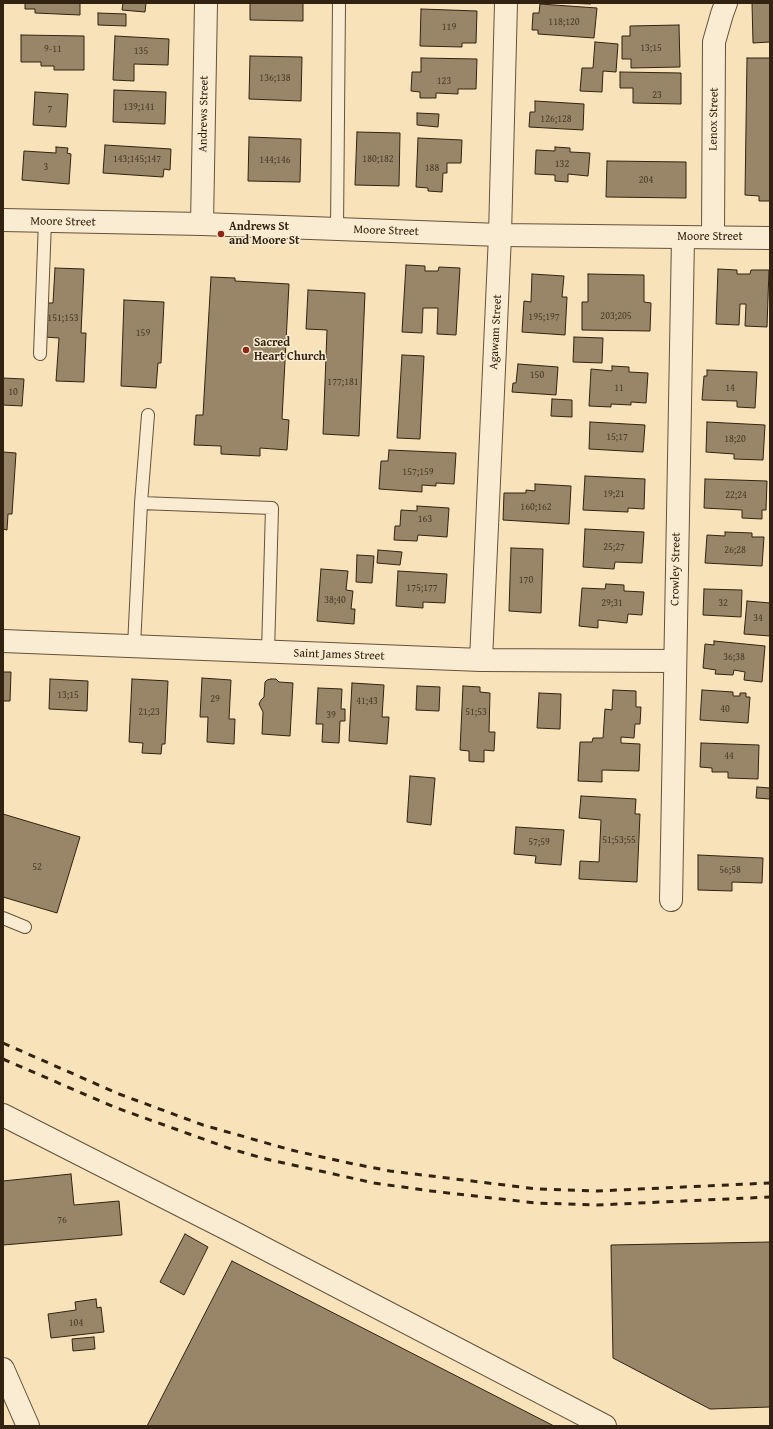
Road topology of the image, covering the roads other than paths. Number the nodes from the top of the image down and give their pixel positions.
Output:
1 (206, 3) edge
2 (339, 3) edge
3 (506, 3) edge
4 (726, 3) edge
5 (3, 220) edge
6 (45, 221) junction
7 (202, 224) junction
8 (337, 229) junction
9 (500, 235) junction
10 (713, 237) junction
11 (683, 238) junction
12 (770, 238) edge
13 (40, 354) dead end
14 (148, 415) dead end
15 (141, 503) junction
16 (3, 641) edge
17 (134, 646) junction
18 (268, 652) junction
19 (481, 660) junction
20 (674, 661) junction
21 (671, 900) dead end
22 (3, 918) edge
23 (25, 927) dead end
24 (3, 1115) edge
25 (3, 1369) edge
26 (28, 1426) edge
27 (605, 1426) edge

1 - 7 street, Andrews Street
2 - 8 lane
3 - 9 street, Agawam Street
4 - 10 street, Lenox Street
5 - 6 street, Moore Street
6 - 7 street, Moore Street
6 - 13 lane
7 - 8 street, Moore Street
8 - 9 street, Moore Street
9 - 11 street, Moore Street
9 - 19 street, Agawam Street
10 - 11 street, Moore Street
10 - 12 street, Moore Street
11 - 20 street, Crowley Street
14 - 15 lane
15 - 17 lane
15 - 18 lane
16 - 17 street, Saint James Street
17 - 18 street, Saint James Street
18 - 19 street, Saint James Street
19 - 20 street, Saint James Street
20 - 21 street, Crowley Street
22 - 23 lane
24 - 27 street
25 - 26 street

